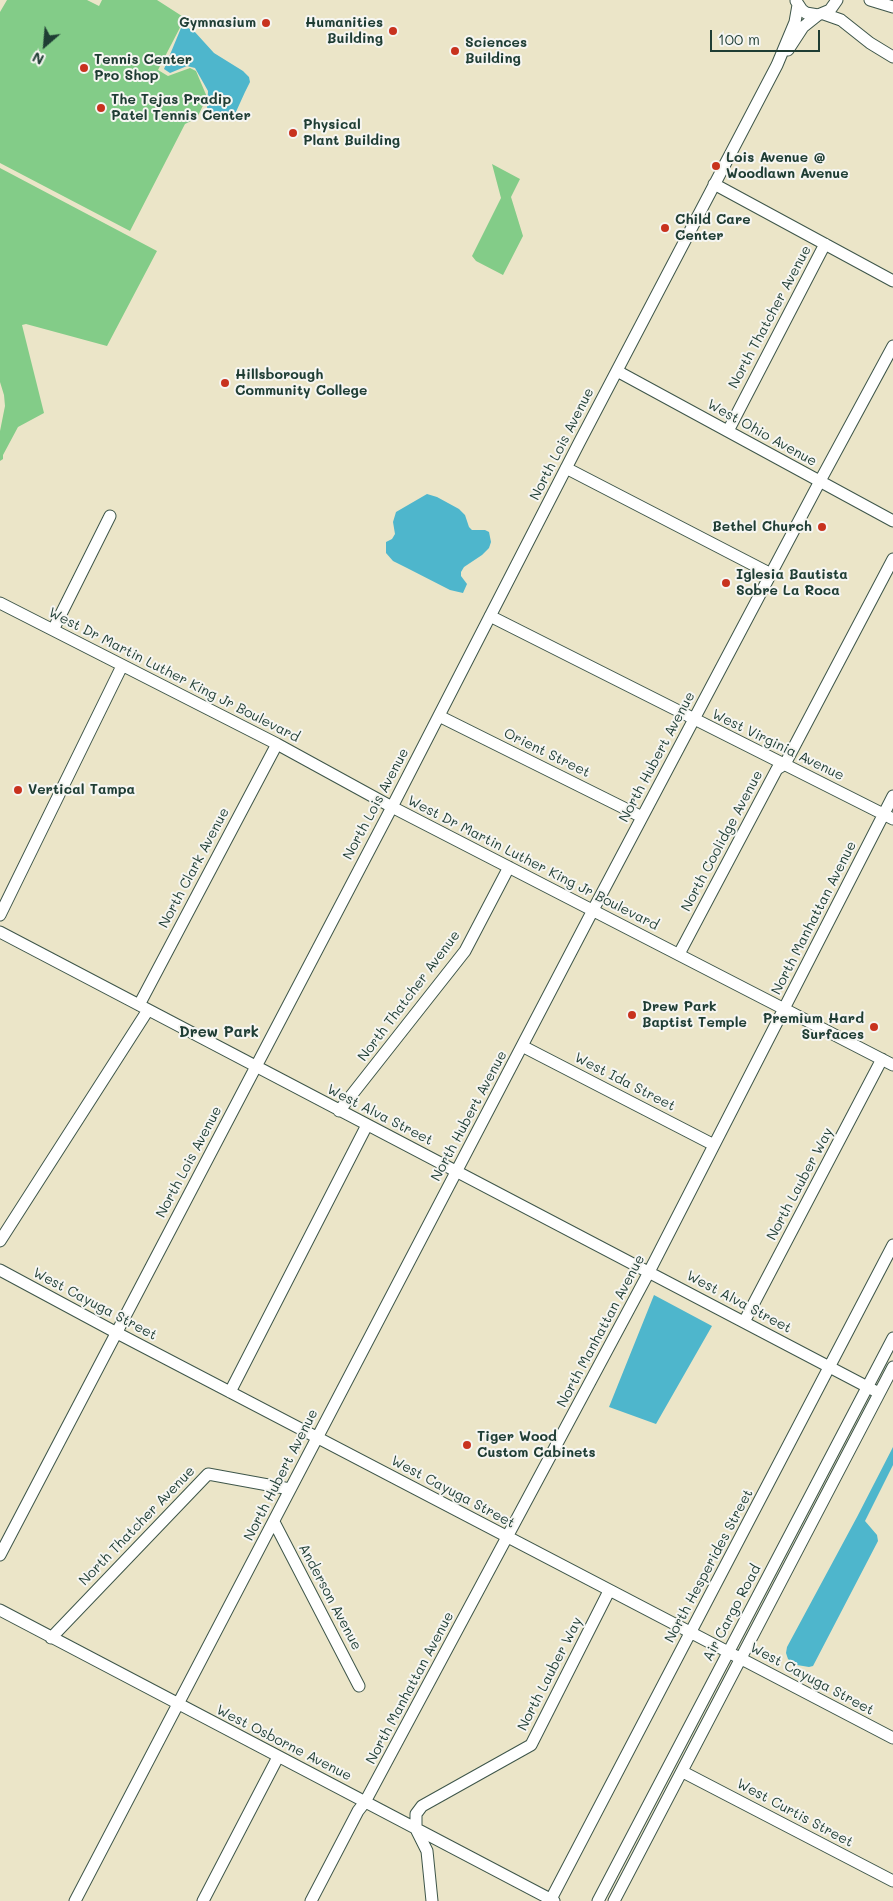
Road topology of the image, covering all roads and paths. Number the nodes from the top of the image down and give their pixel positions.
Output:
1 (837, 0) edge
2 (870, 0) edge
3 (797, 2) edge
4 (893, 7) edge
5 (821, 15) junction
6 (893, 57) edge
7 (777, 65) junction
8 (714, 184) junction
9 (825, 244) junction
10 (893, 281) edge
11 (893, 346) edge
12 (617, 371) junction
13 (728, 431) junction
14 (566, 468) junction
15 (820, 481) junction
16 (110, 516) dead end
17 (893, 521) edge
18 (893, 559) edge
19 (771, 574) junction
20 (0, 603) edge
21 (490, 616) junction
22 (52, 630) junction
23 (122, 666) junction
24 (439, 716) junction
25 (694, 720) junction
26 (277, 744) junction
27 (785, 764) junction
28 (893, 796) edge
29 (392, 807) junction
30 (888, 816) edge
31 (642, 817) junction
32 (509, 867) junction
33 (593, 910) junction
34 (0, 915) edge
35 (0, 932) edge
36 (679, 954) junction
37 (143, 1008) junction
38 (784, 1008) junction
39 (522, 1046) junction
40 (882, 1059) junction
41 (893, 1065) edge
42 (256, 1067) junction
43 (339, 1111) junction
44 (367, 1125) junction
45 (714, 1145) junction
46 (457, 1171) junction
47 (0, 1241) edge
48 (893, 1246) edge
49 (0, 1270) edge
50 (649, 1272) junction
51 (744, 1322) junction
52 (117, 1333) junction
53 (893, 1338) edge
54 (831, 1367) junction
55 (893, 1367) edge
56 (868, 1387) junction
57 (230, 1392) junction
58 (879, 1393) junction
59 (317, 1437) junction
60 (290, 1489) junction
61 (274, 1522) junction
62 (508, 1537) junction
63 (0, 1555) edge
64 (609, 1590) junction
65 (0, 1610) edge
66 (690, 1632) junction
67 (51, 1638) junction
68 (728, 1652) junction
69 (741, 1659) junction
70 (360, 1686) dead end
71 (177, 1704) junction
72 (893, 1738) edge
73 (278, 1757) junction
74 (683, 1772) junction
75 (366, 1802) junction
76 (416, 1829) junction
77 (893, 1882) edge
78 (552, 1900) edge
79 (75, 1901) edge
80 (203, 1901) edge
81 (310, 1901) edge
82 (432, 1901) edge
83 (598, 1901) edge
84 (614, 1901) edge

1 - 5 street, North Lois Avenue
2 - 4 street
3 - 5 street
3 - 7 street, North Lois Avenue
5 - 6 street
5 - 7 street, North Lois Avenue
7 - 8 street, North Lois Avenue
8 - 9 street
8 - 12 street, North Lois Avenue
9 - 10 street
9 - 13 street, North Thatcher Avenue
11 - 15 street, North Hubert Avenue
12 - 13 street, West Ohio Avenue
12 - 14 street, North Lois Avenue
13 - 15 street, West Ohio Avenue
14 - 19 street
14 - 21 street, North Lois Avenue
15 - 17 street, West Ohio Avenue
15 - 19 street, North Hubert Avenue
16 - 22 street
18 - 27 street, North Coolidge Avenue
19 - 25 street, North Hubert Avenue
20 - 22 street, West Dr Martin Luther King Jr Boulevard
21 - 24 street, North Lois Avenue
21 - 25 street, West Virginia Avenue
22 - 23 street, West Dr Martin Luther King Jr Boulevard
23 - 26 street, West Dr Martin Luther King Jr Boulevard
23 - 34 street
24 - 29 street, North Lois Avenue
24 - 31 street, Orient Street
25 - 27 street, West Virginia Avenue
25 - 31 street, North Hubert Avenue
26 - 29 street, West Dr Martin Luther King Jr Boulevard
26 - 37 street, North Clark Avenue
27 - 30 street, West Virginia Avenue
27 - 36 street, North Coolidge Avenue
28 - 30 street, North Manhattan Avenue
29 - 32 street, West Dr Martin Luther King Jr Boulevard
29 - 42 street, North Lois Avenue
30 - 38 street, North Manhattan Avenue
31 - 33 street, North Hubert Avenue
32 - 33 street, West Dr Martin Luther King Jr Boulevard
32 - 43 street, North Thatcher Avenue
33 - 36 street, West Dr Martin Luther King Jr Boulevard
33 - 39 street, North Hubert Avenue
35 - 37 street, West Alva Street
36 - 38 street, West Dr Martin Luther King Jr Boulevard
37 - 42 street, West Alva Street
37 - 47 street, North Clark Avenue
38 - 40 street, West Dr Martin Luther King Jr Boulevard
38 - 45 street, North Manhattan Avenue
39 - 45 street, West Ida Street
39 - 46 street, North Hubert Avenue
40 - 41 street, West Dr Martin Luther King Jr Boulevard
40 - 51 street, North Lauber Way
42 - 43 street, West Alva Street
42 - 52 street, North Lois Avenue
43 - 44 street, West Alva Street
44 - 46 street, West Alva Street
44 - 57 street
45 - 50 street, North Manhattan Avenue
46 - 50 street, West Alva Street
46 - 59 street, North Hubert Avenue
48 - 54 street, North Hesperides Street
49 - 52 street, West Cayuga Street
50 - 51 street, West Alva Street
50 - 62 street, North Manhattan Avenue
51 - 54 street, West Alva Street
52 - 57 street, West Cayuga Street
52 - 63 street, North Lois Avenue
53 - 56 street, Air Cargo Road
54 - 56 street, West Alva Street
54 - 66 street, North Hesperides Street
55 - 58 street, Air Cargo Road
56 - 58 street, West Alva Street
56 - 68 street, Air Cargo Road
57 - 59 street, West Cayuga Street
58 - 69 street, Air Cargo Road
59 - 60 street, North Hubert Avenue
59 - 62 street, West Cayuga Street
60 - 61 street, North Hubert Avenue
60 - 67 street, North Thatcher Avenue
61 - 70 street, Anderson Avenue
61 - 71 street, North Hubert Avenue
62 - 64 street, West Cayuga Street
62 - 75 street, North Manhattan Avenue
64 - 66 street, West Cayuga Street
64 - 76 street, North Lauber Way
65 - 67 street, West Osborne Avenue
66 - 68 street, West Cayuga Street
66 - 78 street, North Hesperides Street
67 - 71 street, West Osborne Avenue
68 - 69 street, West Cayuga Street
68 - 83 street, Air Cargo Road
69 - 72 street, West Cayuga Street
69 - 74 street, Air Cargo Road
71 - 73 street, West Osborne Avenue
71 - 79 street, North Hubert Avenue
73 - 75 street, West Osborne Avenue
73 - 80 street
74 - 77 street, West Curtis Street
74 - 84 street, Air Cargo Road
75 - 76 street, West Osborne Avenue
75 - 81 street, North Manhattan Avenue
76 - 78 street, West Osborne Avenue
76 - 82 street

